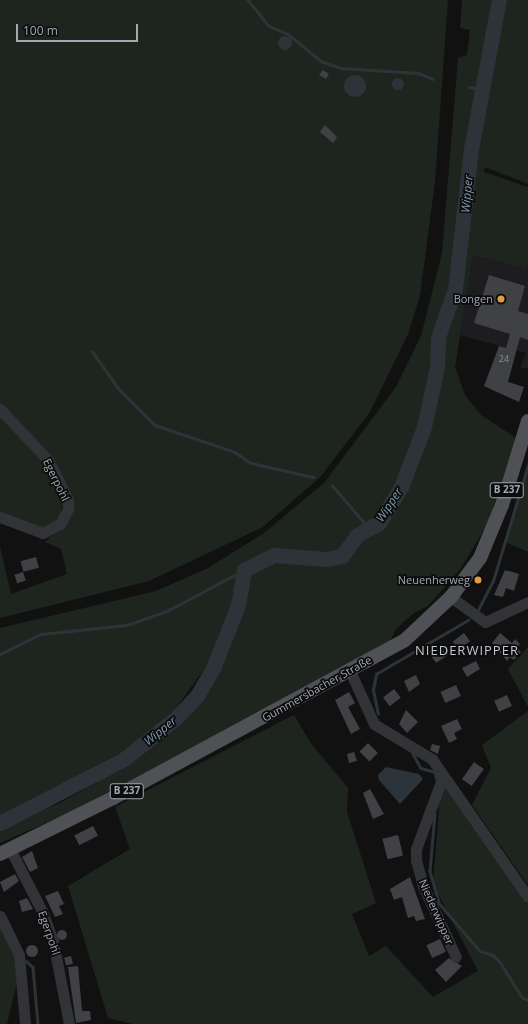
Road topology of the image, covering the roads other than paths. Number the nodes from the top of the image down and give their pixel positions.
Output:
1 (0, 409) edge
2 (528, 421) edge
3 (0, 517) edge
4 (451, 598) junction
5 (527, 605) edge
6 (350, 671) junction
7 (443, 776) junction
8 (5, 851) edge
9 (528, 897) edge
10 (0, 916) edge
11 (456, 957) dead end
12 (25, 1024) edge
13 (69, 1024) edge

1 - 3 street, Egerpohl
2 - 4 main road, Gummersbacher Straße / B 237
4 - 5 street
4 - 6 main road, Gummersbacher Straße / B 237
6 - 7 street
6 - 8 main road, Gummersbacher Straße / B 237
7 - 9 street
7 - 11 street, Niederwipper
8 - 13 street, Egerpohl
10 - 12 street

